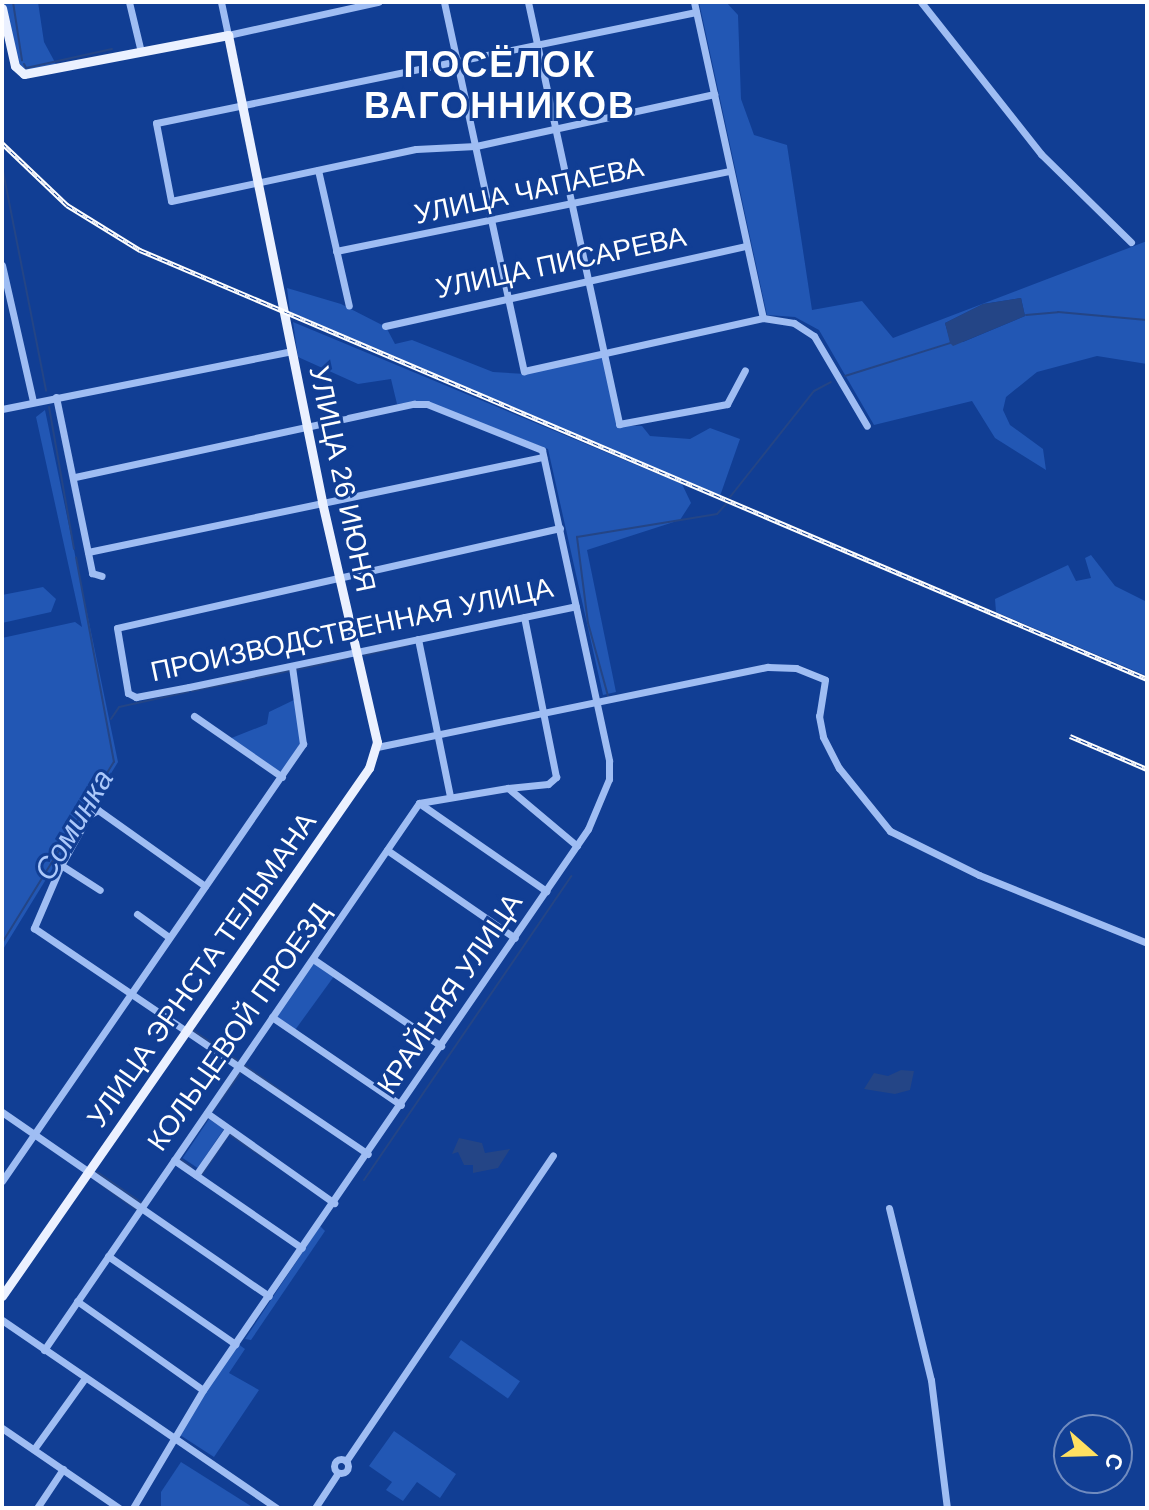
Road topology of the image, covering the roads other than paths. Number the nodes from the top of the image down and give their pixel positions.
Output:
1 (129, 2) edge
2 (221, 2) edge
3 (378, 2) edge
4 (444, 2) edge
5 (528, 2) edge
6 (694, 2) edge
7 (921, 2) edge
8 (2, 8) edge
9 (696, 12) junction
10 (228, 35) junction
11 (538, 46) junction
12 (141, 52) junction
13 (456, 63) junction
14 (714, 94) junction
15 (244, 107) junction
16 (557, 126) junction
17 (476, 146) junction
18 (318, 170) junction
19 (730, 171) junction
20 (260, 182) junction
21 (574, 204) junction
22 (491, 221) junction
23 (1131, 242) dead end
24 (746, 246) junction
25 (336, 251) junction
26 (2, 265) edge
27 (589, 279) junction
28 (508, 297) junction
29 (349, 306) dead end
30 (763, 318) junction
31 (385, 326) dead end
32 (292, 351) junction
33 (605, 355) junction
34 (745, 370) dead end
35 (56, 397) junction
36 (33, 402) junction
37 (2, 409) edge
38 (307, 426) junction
39 (867, 426) dead end
40 (542, 454) junction
41 (75, 477) junction
42 (322, 502) junction
43 (560, 528) junction
44 (88, 552) junction
45 (102, 576) dead end
46 (339, 578) junction
47 (576, 606) junction
48 (524, 617) junction
49 (418, 639) junction
50 (356, 652) junction
51 (292, 667) junction
52 (594, 703) junction
53 (543, 713) junction
54 (194, 716) dead end
55 (438, 736) junction
56 (377, 747) junction
57 (282, 777) junction
58 (508, 788) junction
59 (450, 796) junction
60 (419, 803) junction
61 (577, 846) junction
62 (387, 850) junction
63 (61, 865) junction
64 (205, 886) junction
65 (100, 890) dead end
66 (546, 891) junction
67 (137, 914) dead end
68 (169, 937) junction
69 (515, 938) junction
70 (1147, 943) edge
71 (313, 959) junction
72 (131, 993) junction
73 (272, 1017) junction
74 (186, 1031) junction
75 (441, 1046) junction
76 (239, 1066) junction
77 (401, 1105) junction
78 (2, 1112) edge
79 (207, 1113) junction
80 (228, 1129) junction
81 (35, 1134) junction
82 (368, 1154) junction
83 (553, 1155) dead end
84 (174, 1160) junction
85 (88, 1171) junction
86 (196, 1175) junction
87 (2, 1181) edge
88 (334, 1203) junction
89 (141, 1208) junction
90 (889, 1208) dead end
91 (302, 1248) junction
92 (108, 1256) junction
93 (2, 1296) edge
94 (269, 1296) junction
95 (77, 1301) junction
96 (2, 1320) edge
97 (235, 1344) junction
98 (44, 1350) junction
99 (85, 1378) junction
100 (203, 1390) junction
101 (3, 1430) edge
102 (175, 1438) junction
103 (34, 1449) junction
104 (63, 1469) junction
105 (37, 1508) edge
106 (119, 1508) edge
107 (133, 1508) edge
108 (277, 1508) edge
109 (315, 1508) edge
110 (947, 1508) edge

1 - 12 street
2 - 10 street
3 - 10 street
4 - 13 street
5 - 11 street
6 - 9 street
7 - 23 street
8 - 12 main road
9 - 11 street
9 - 14 street
10 - 12 main road
10 - 15 main road, УЛИЦА 26 ИЮНЯ
11 - 13 street
11 - 16 street
13 - 15 street
13 - 17 street
14 - 16 street
14 - 19 street
15 - 20 main road, УЛИЦА 26 ИЮНЯ
15 - 20 street
16 - 17 street
16 - 21 street
17 - 18 street
17 - 22 street
18 - 20 street
18 - 25 street
19 - 21 street, УЛИЦА ЧАПАЕВА
19 - 24 street
20 - 32 main road, УЛИЦА 26 ИЮНЯ
21 - 22 street, УЛИЦА ЧАПАЕВА
21 - 27 street
22 - 25 street, УЛИЦА ЧАПАЕВА
22 - 28 street
24 - 27 street, УЛИЦА ПИСАРЕВА
24 - 30 street
25 - 29 street
26 - 36 street
27 - 28 street, УЛИЦА ПИСАРЕВА
27 - 33 street
28 - 31 street, УЛИЦА ПИСАРЕВА
28 - 33 street
30 - 33 street
30 - 39 street
32 - 35 street
32 - 38 main road, УЛИЦА 26 ИЮНЯ
33 - 34 street
35 - 36 street
35 - 41 street
36 - 37 street
38 - 40 street
38 - 41 street
38 - 42 main road, УЛИЦА 26 ИЮНЯ
40 - 42 street
40 - 43 street, КРАЙНЯЯ УЛИЦА
41 - 44 street
42 - 44 street
42 - 46 main road, УЛИЦА 26 ИЮНЯ
43 - 46 street
43 - 47 street, КРАЙНЯЯ УЛИЦА
44 - 45 street
46 - 50 main road, УЛИЦА 26 ИЮНЯ
46 - 51 street, ПРОИЗВОДСТВЕННАЯ УЛИЦА
47 - 48 street, ПРОИЗВОДСТВЕННАЯ УЛИЦА
47 - 52 street, КРАЙНЯЯ УЛИЦА
48 - 49 street, ПРОИЗВОДСТВЕННАЯ УЛИЦА
48 - 53 street
49 - 50 street, ПРОИЗВОДСТВЕННАЯ УЛИЦА
49 - 55 street
50 - 51 street, ПРОИЗВОДСТВЕННАЯ УЛИЦА
50 - 56 main road
51 - 57 street
52 - 53 street
52 - 61 street, КРАЙНЯЯ УЛИЦА
52 - 70 street
53 - 55 street
53 - 58 street
54 - 57 street
55 - 56 street
55 - 59 street
56 - 74 main road, УЛИЦА ЭРНСТА ТЕЛЬМАНА
57 - 64 street
58 - 59 street
58 - 61 street
59 - 60 street
60 - 62 street, КОЛЬЦЕВОЙ ПРОЕЗД
60 - 66 street
61 - 66 street, КРАЙНЯЯ УЛИЦА
62 - 69 street
62 - 71 street, КОЛЬЦЕВОЙ ПРОЕЗД
63 - 64 street
63 - 65 street
63 - 72 street
64 - 68 street
66 - 69 street, КРАЙНЯЯ УЛИЦА
67 - 68 street
68 - 72 street
69 - 75 street, КРАЙНЯЯ УЛИЦА
71 - 73 street, КОЛЬЦЕВОЙ ПРОЕЗД
71 - 75 street
72 - 74 street
72 - 81 street
73 - 76 street, КОЛЬЦЕВОЙ ПРОЕЗД
73 - 77 street
74 - 76 street
74 - 85 main road, УЛИЦА ЭРНСТА ТЕЛЬМАНА
75 - 77 street, КРАЙНЯЯ УЛИЦА
76 - 79 street, КОЛЬЦЕВОЙ ПРОЕЗД
76 - 82 street
77 - 82 street, КРАЙНЯЯ УЛИЦА
78 - 81 street
79 - 80 street
79 - 84 street, КОЛЬЦЕВОЙ ПРОЕЗД
80 - 86 street
80 - 88 street
81 - 85 street
81 - 87 street
82 - 88 street, КРАЙНЯЯ УЛИЦА
83 - 109 street
84 - 86 street
84 - 89 street, КОЛЬЦЕВОЙ ПРОЕЗД
85 - 89 street
85 - 93 main road, УЛИЦА ЭРНСТА ТЕЛЬМАНА
86 - 91 street
88 - 91 street, КРАЙНЯЯ УЛИЦА
89 - 92 street, КОЛЬЦЕВОЙ ПРОЕЗД
89 - 94 street
90 - 110 street
91 - 94 street, КРАЙНЯЯ УЛИЦА
92 - 95 street, КОЛЬЦЕВОЙ ПРОЕЗД
92 - 97 street
94 - 97 street, КРАЙНЯЯ УЛИЦА
95 - 98 street, КОЛЬЦЕВОЙ ПРОЕЗД
95 - 100 street
96 - 98 street
97 - 100 street, КРАЙНЯЯ УЛИЦА
98 - 99 street
99 - 102 street
99 - 103 street
100 - 102 street, КРАЙНЯЯ УЛИЦА
101 - 103 street
102 - 107 street, КРАЙНЯЯ УЛИЦА
102 - 108 street
103 - 104 street
104 - 105 street
104 - 106 street

